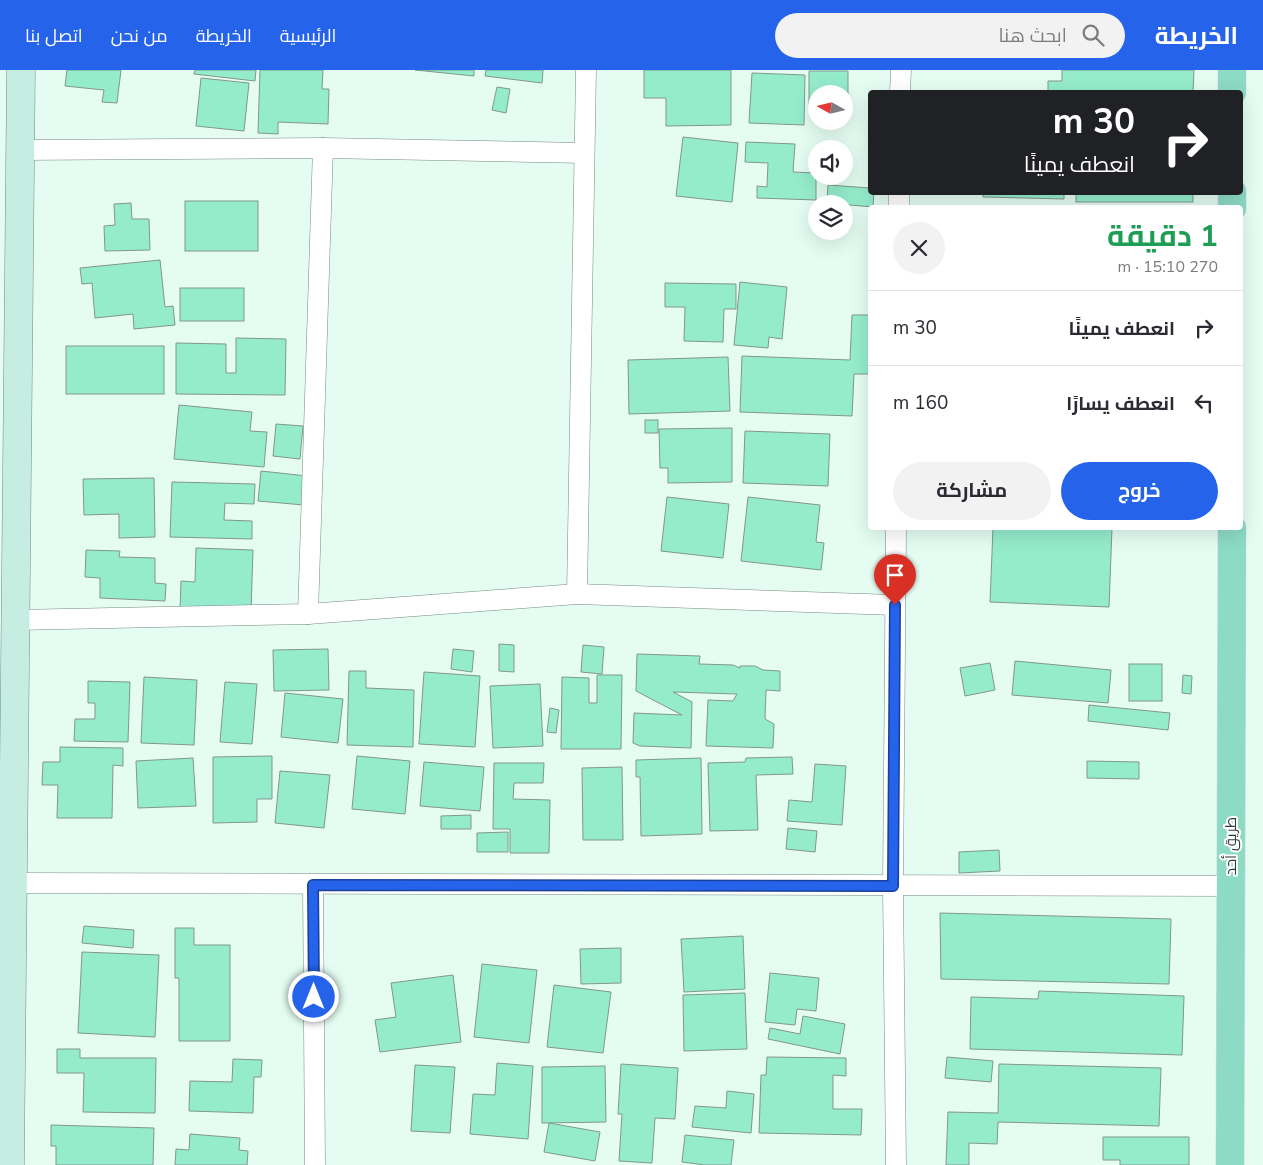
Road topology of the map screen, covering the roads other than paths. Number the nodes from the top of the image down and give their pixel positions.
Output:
1 (21, 70) edge
2 (586, 70) edge
3 (901, 70) edge
4 (1232, 70) edge
5 (900, 90) edge
6 (1232, 90) edge
7 (323, 148) junction
8 (21, 150) junction
9 (584, 153) junction
10 (9, 455) edge
11 (8, 510) edge
12 (896, 530) edge
13 (1232, 530) edge
14 (577, 594) junction
15 (895, 605) junction
16 (308, 614) junction
17 (16, 620) junction
18 (13, 883) junction
19 (313, 885) junction
20 (893, 886) junction
21 (1231, 886) junction
22 (10, 1165) edge
23 (315, 1165) edge
24 (896, 1165) edge
25 (1230, 1165) edge

1 - 8 street
2 - 9 street
3 - 5 street
4 - 6 main road
7 - 8 street
7 - 9 street
7 - 16 street
8 - 10 street
9 - 14 street
10 - 11 street
11 - 17 street
12 - 15 street
13 - 21 main road, طريق أحد
14 - 15 street
14 - 16 street
15 - 20 street
16 - 17 street
17 - 18 street
18 - 19 street
18 - 22 street
19 - 20 street
19 - 23 street
20 - 21 street
20 - 24 street
21 - 25 main road, طريق أحد

